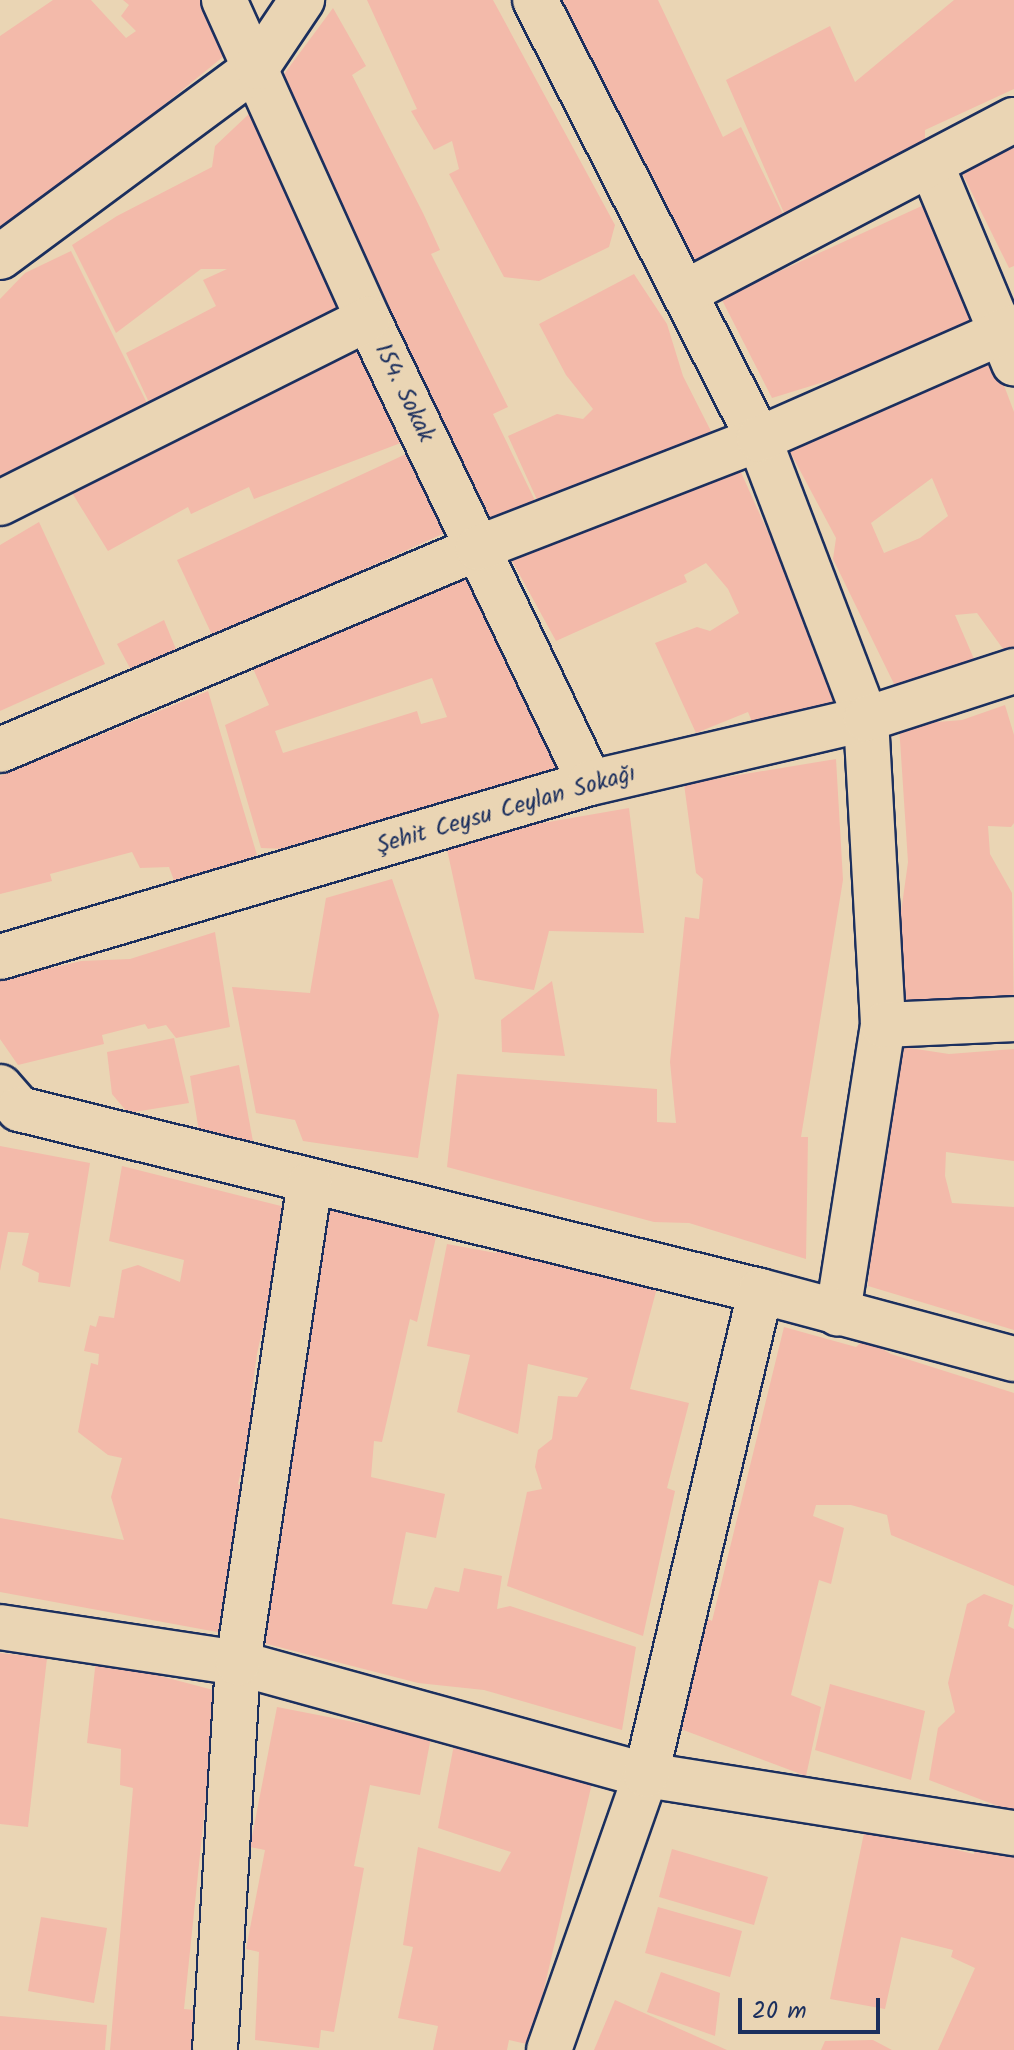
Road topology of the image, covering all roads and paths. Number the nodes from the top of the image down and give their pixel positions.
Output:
1 (224, 0) edge
2 (302, 0) edge
3 (535, 0) edge
4 (257, 67) junction
5 (1014, 120) edge
6 (931, 164) junction
7 (0, 257) edge
8 (686, 292) junction
9 (368, 319) junction
10 (1009, 340) edge
11 (759, 439) junction
12 (0, 503) edge
13 (478, 548) junction
14 (1014, 671) edge
15 (866, 719) junction
16 (0, 750) edge
17 (590, 783) junction
18 (0, 957) edge
19 (1014, 1019) edge
20 (883, 1025) junction
21 (0, 1087) edge
22 (310, 1184) junction
23 (760, 1291) junction
24 (838, 1314) junction
25 (1014, 1359) edge
26 (0, 1627) edge
27 (238, 1663) junction
28 (646, 1775) junction
29 (1014, 1833) edge
30 (215, 2050) edge
31 (549, 2050) edge

1 - 4 street, 154. Sokak
2 - 4 street
3 - 8 street
4 - 7 street
4 - 9 street, 154. Sokak
5 - 6 street
6 - 8 street
6 - 10 street
8 - 11 street
9 - 12 street
9 - 13 street, 154. Sokak
10 - 11 street
11 - 13 street
11 - 15 street
13 - 16 street
13 - 17 street, 154. Sokak
14 - 15 street, Şehit Ceysu Ceylan Sokağı
15 - 17 street, Şehit Ceysu Ceylan Sokağı
15 - 20 street
17 - 18 street, Şehit Ceysu Ceylan Sokağı
19 - 20 street
20 - 24 street
21 - 22 street
22 - 23 street
22 - 27 street
23 - 24 street
23 - 28 street
24 - 25 street
26 - 27 street
27 - 28 street
27 - 30 street
28 - 29 street
28 - 31 street

